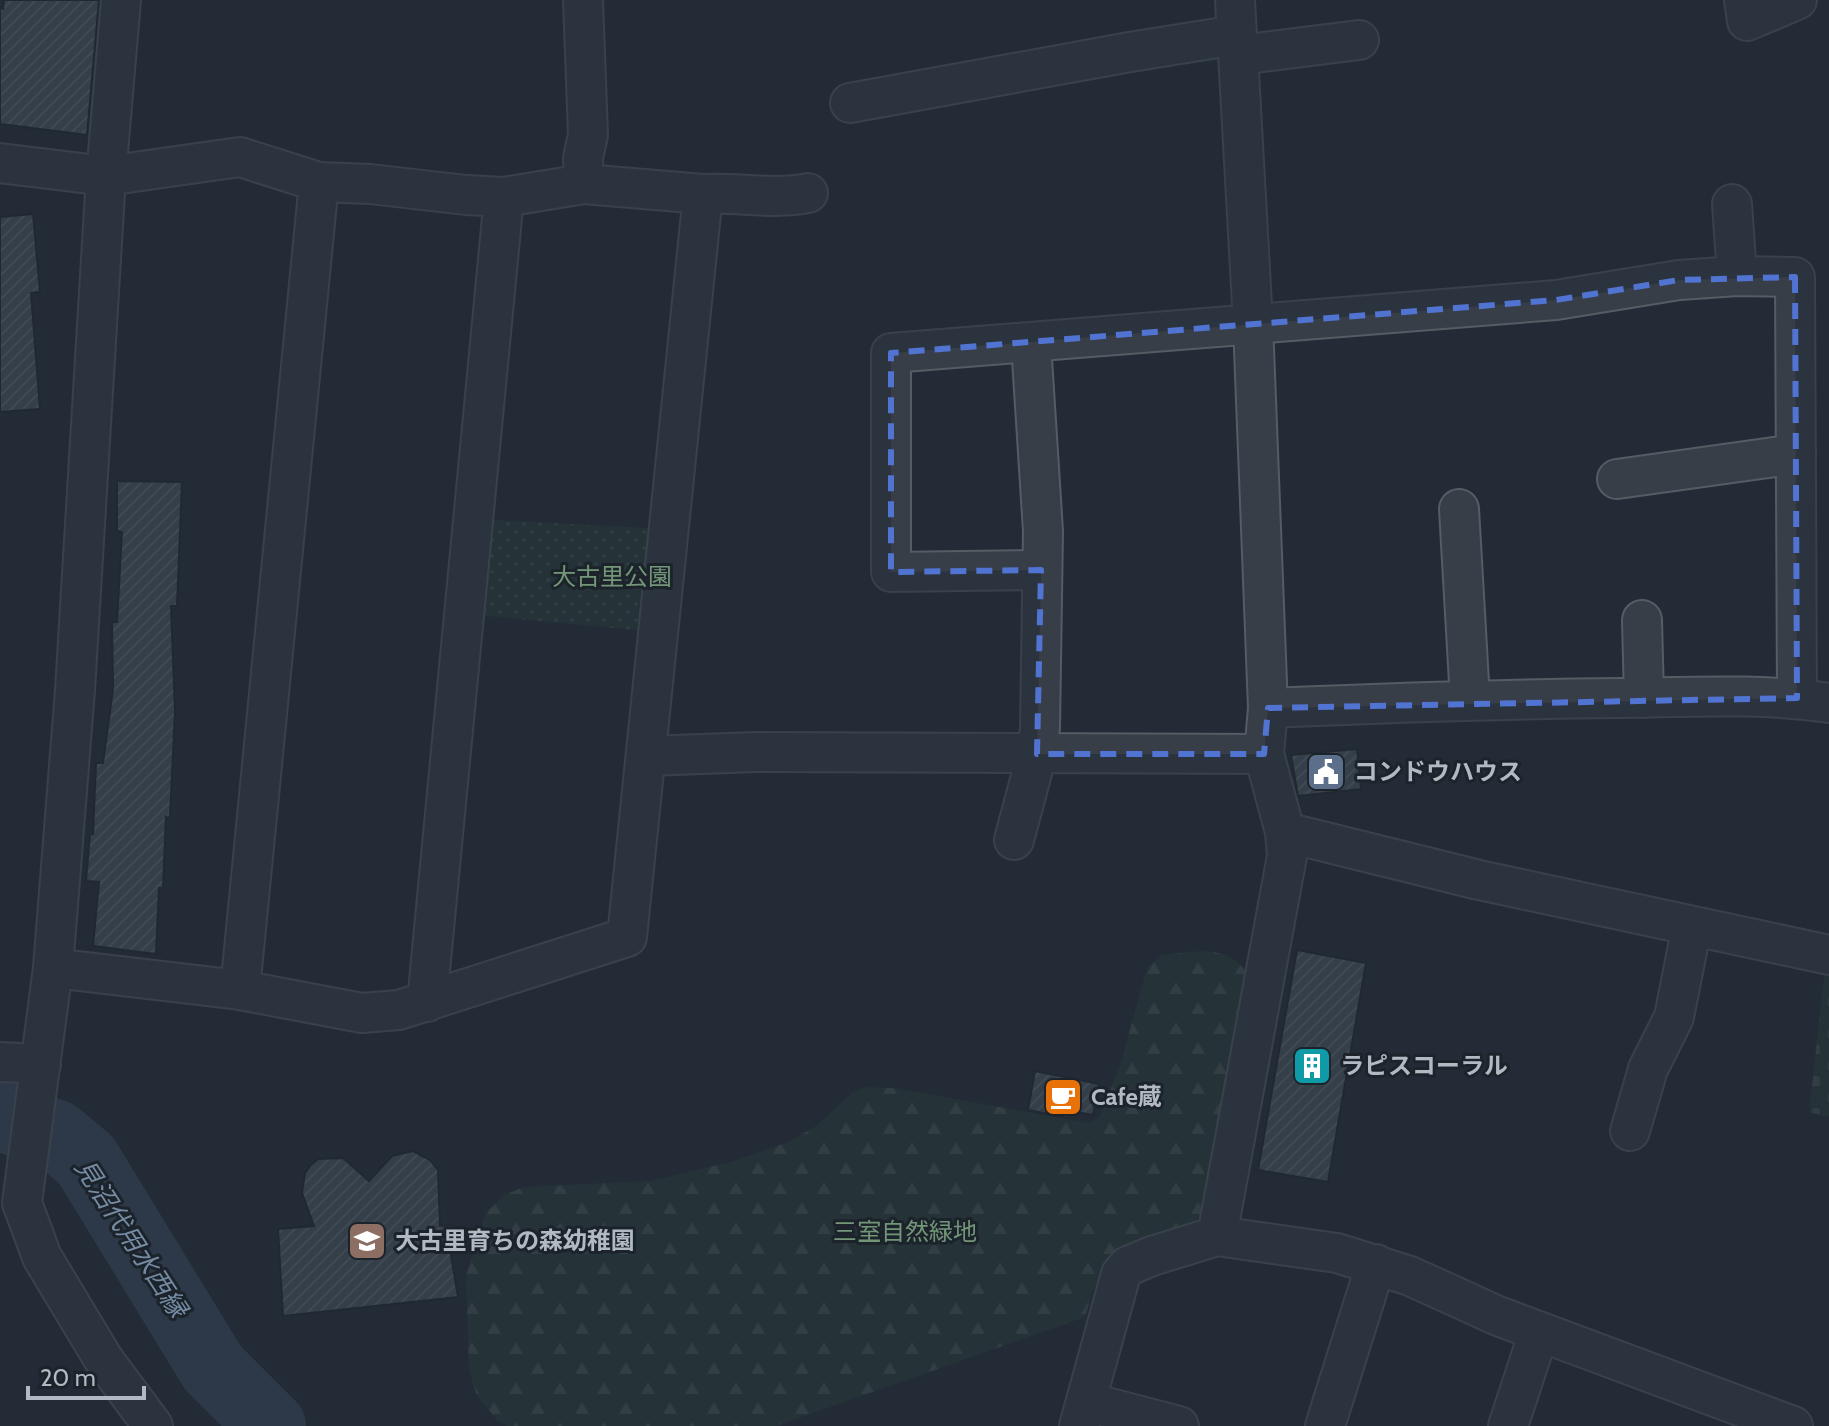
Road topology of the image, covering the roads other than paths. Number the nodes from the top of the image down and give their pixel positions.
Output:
1 (121, 0) edge
2 (583, 0) edge
3 (1744, 0) edge
4 (1797, 0) edge
5 (1236, 30) edge
6 (1359, 40) dead end
7 (850, 103) dead end
8 (0, 163) edge
9 (106, 176) junction
10 (319, 182) junction
11 (584, 184) junction
12 (808, 193) dead end
13 (703, 194) junction
14 (504, 197) junction
15 (1732, 204) dead end
16 (1737, 276) junction
17 (1253, 323) junction
18 (1031, 343) junction
19 (1796, 454) junction
20 (1617, 479) dead end
21 (1459, 509) dead end
22 (1041, 570) junction
23 (1642, 620) dead end
24 (1644, 698) junction
25 (1470, 700) junction
26 (1813, 701) edge
27 (1268, 708) junction
28 (1037, 754) junction
29 (1264, 754) junction
30 (647, 756) junction
31 (1285, 832) junction
32 (1014, 840) dead end
33 (1692, 926) junction
34 (1829, 955) edge
35 (53, 968) junction
36 (240, 990) junction
37 (427, 1002) junction
38 (0, 1062) edge
39 (40, 1076) junction
40 (1630, 1131) dead end
41 (11, 1206) edge
42 (1217, 1236) junction
43 (1376, 1264) junction
44 (1539, 1332) junction
45 (1083, 1414) edge
46 (153, 1426) edge
47 (1179, 1426) edge
48 (1325, 1426) edge
49 (1508, 1426) edge
50 (1793, 1426) edge

1 - 9 street
2 - 11 street
3 - 4 street
5 - 6 street
5 - 7 street
5 - 17 street
8 - 9 street
9 - 10 street
9 - 35 street
10 - 14 street
10 - 36 street
11 - 13 street
11 - 14 street
12 - 13 street
13 - 30 street
14 - 37 street
15 - 16 street
16 - 17 street
16 - 19 street
17 - 18 street
17 - 27 street
18 - 22 street
18 - 22 street
19 - 20 street
19 - 26 street
21 - 25 street
22 - 28 street
23 - 24 street
24 - 25 street
24 - 26 street
25 - 27 street
27 - 29 street
28 - 29 street
28 - 30 street
28 - 32 street
29 - 31 street
30 - 37 street
31 - 33 street
31 - 42 street
33 - 34 street
33 - 40 street
35 - 36 street
35 - 39 street
36 - 37 street
38 - 39 street
39 - 41 street
41 - 46 street
42 - 43 street
42 - 45 street
43 - 44 street
43 - 48 street
44 - 49 street
44 - 50 street
45 - 47 street

